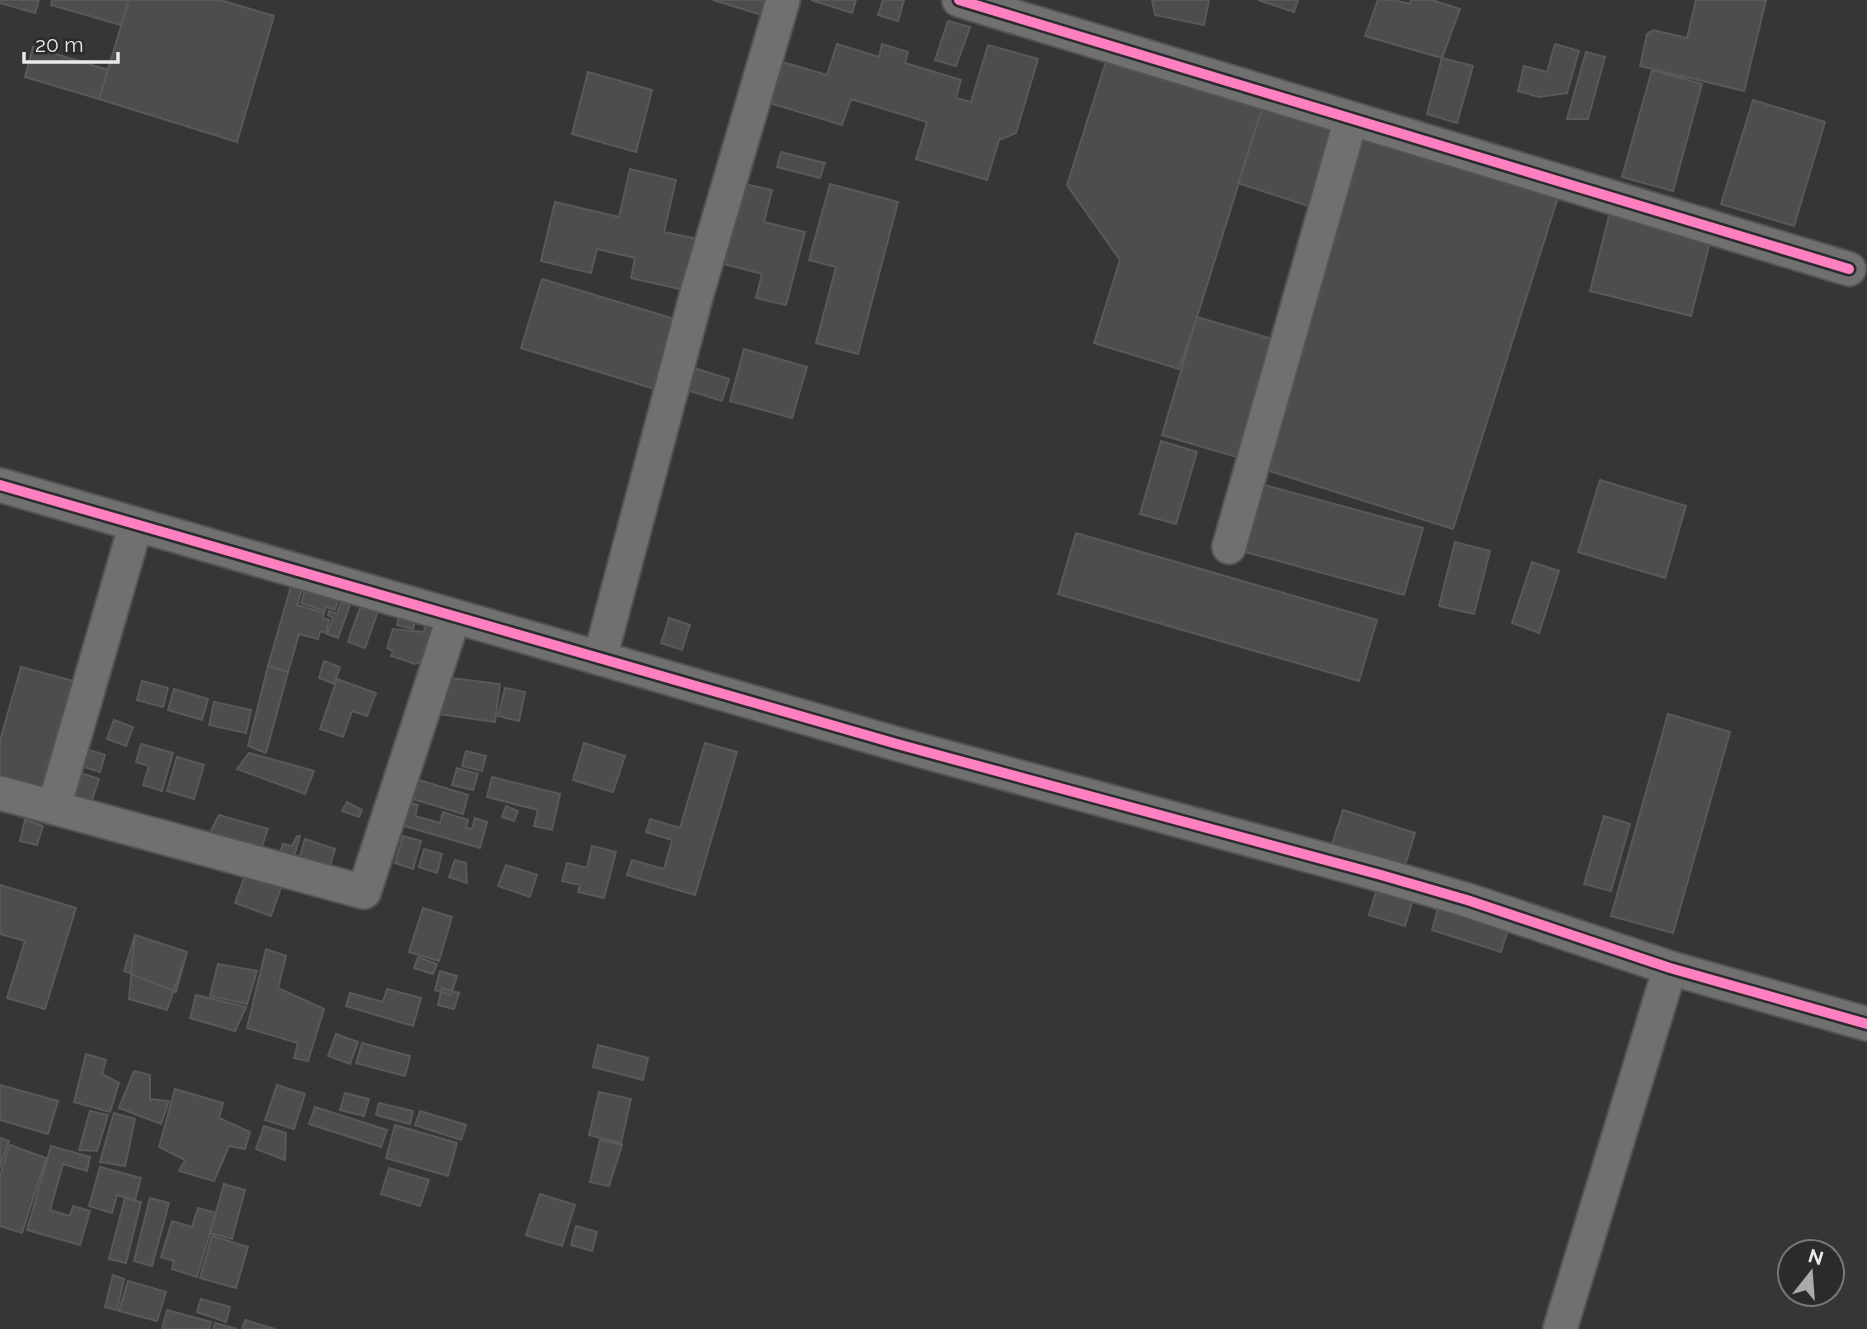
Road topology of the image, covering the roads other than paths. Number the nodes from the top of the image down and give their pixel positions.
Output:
1 (783, 0) edge
2 (959, 0) edge
3 (1351, 119) junction
4 (1849, 269) dead end
5 (0, 485) edge
6 (136, 524) junction
7 (1229, 547) dead end
8 (454, 616) junction
9 (600, 658) junction
10 (0, 793) edge
11 (54, 807) junction
12 (1670, 968) junction
13 (1867, 1024) edge
14 (1560, 1329) edge

1 - 9 street
2 - 3 street
3 - 4 street
3 - 7 street
5 - 6 street
6 - 8 street
6 - 11 street
8 - 9 street
8 - 11 street
9 - 12 street
10 - 11 street
12 - 13 street
12 - 14 street

